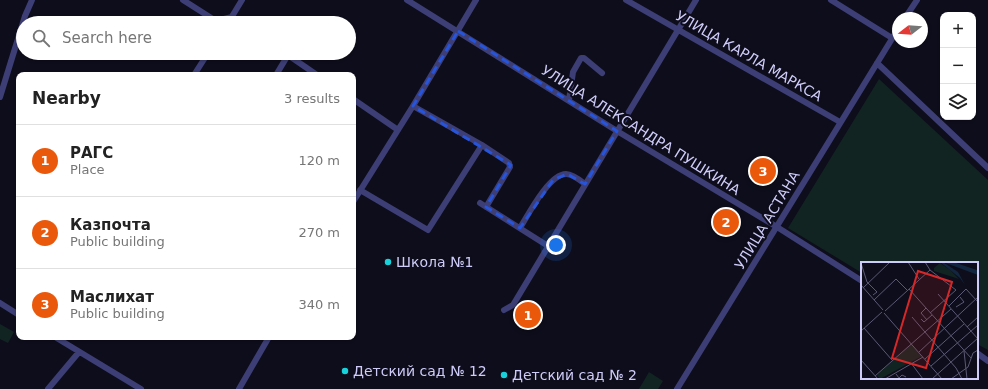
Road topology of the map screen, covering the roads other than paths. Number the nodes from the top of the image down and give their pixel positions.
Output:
1 (32, 0) edge
2 (183, 0) edge
3 (242, 0) edge
4 (407, 0) edge
5 (476, 0) edge
6 (626, 0) edge
7 (696, 0) edge
8 (831, 0) edge
9 (917, 0) edge
10 (909, 12) edge
11 (25, 16) edge
12 (208, 16) edge
13 (233, 16) edge
14 (678, 29) junction
15 (458, 31) junction
16 (892, 38) joint
17 (16, 45) edge
18 (204, 60) edge
19 (283, 60) edge
20 (295, 60) edge
21 (877, 63) junction
22 (196, 72) edge
23 (277, 72) edge
24 (313, 72) edge
25 (602, 73) dead end
26 (0, 97) edge
27 (569, 100) junction
28 (356, 101) edge
29 (413, 106) junction
30 (840, 122) junction
31 (398, 130) junction
32 (617, 131) junction
33 (482, 145) junction
34 (988, 168) edge
35 (585, 184) junction
36 (360, 190) junction
37 (356, 197) edge
38 (777, 227) junction
39 (520, 228) junction
40 (548, 246) junction
41 (861, 280) edge
42 (0, 303) edge
43 (504, 310) dead end
44 (16, 313) edge
45 (60, 340) edge
46 (267, 340) edge
47 (79, 352) junction
48 (978, 354) edge
49 (988, 361) edge
50 (48, 389) edge
51 (141, 389) edge
52 (239, 389) edge
53 (677, 389) edge

1 - 11 street
2 - 12 street
3 - 13 street
4 - 15 street, УЛИЦА АЛЕКСАНДРА ПУШКИНА
5 - 15 street
6 - 14 street, УЛИЦА КАРЛА МАРКСА
7 - 14 street
8 - 16 street
9 - 10 street
14 - 30 street, УЛИЦА КАРЛА МАРКСА
14 - 32 street
15 - 27 street, УЛИЦА АЛЕКСАНДРА ПУШКИНА
15 - 29 street
16 - 21 street, УЛИЦА АСТАНА
17 - 26 street
18 - 22 street
19 - 23 street
20 - 24 street
21 - 30 street, УЛИЦА АСТАНА
21 - 34 street
25 - 27 street
27 - 32 street, УЛИЦА АЛЕКСАНДРА ПУШКИНА
28 - 31 street
29 - 31 street
29 - 33 street
30 - 38 street, УЛИЦА АСТАНА
31 - 36 street
32 - 35 street
32 - 38 street, УЛИЦА АЛЕКСАНДРА ПУШКИНА
33 - 36 street
33 - 39 street
35 - 39 street
35 - 40 street
36 - 37 street
38 - 41 street, УЛИЦА АЛЕКСАНДРА ПУШКИНА
38 - 53 street, УЛИЦА АСТАНА
39 - 40 street
40 - 43 street
42 - 44 street
45 - 47 street
46 - 52 street
47 - 50 street
47 - 51 street
48 - 49 street

